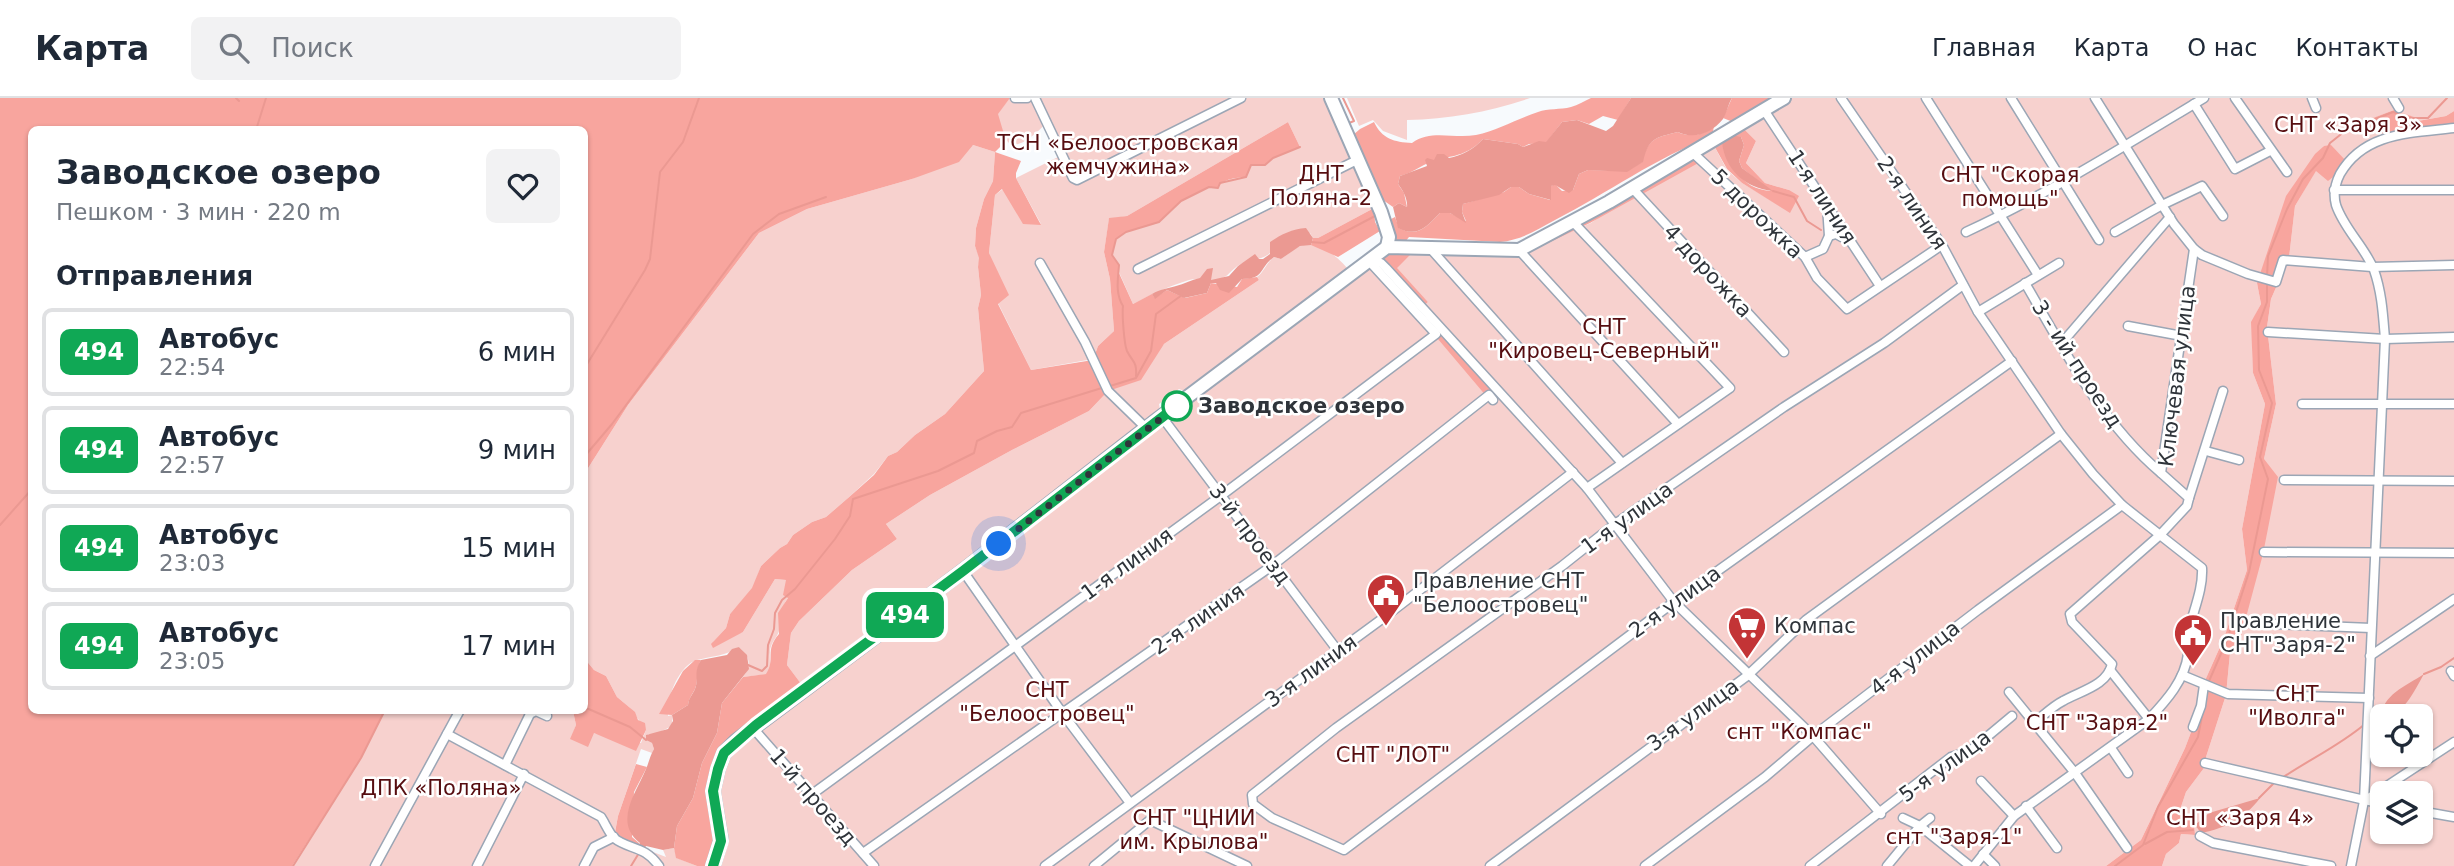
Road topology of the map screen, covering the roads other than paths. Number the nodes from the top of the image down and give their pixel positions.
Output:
1 (1015, 98) edge
2 (1027, 98) edge
3 (1035, 98) edge
4 (1331, 98) edge
5 (1784, 98) edge
6 (1841, 98) edge
7 (1926, 98) edge
8 (2011, 98) edge
9 (2095, 98) edge
10 (2204, 98) edge
11 (2235, 98) edge
12 (2312, 98) edge
13 (2393, 98) edge
14 (1237, 99) edge
15 (2194, 104) junction
16 (2316, 108) dead end
17 (2399, 108) dead end
18 (1764, 110) junction
19 (2454, 128) edge
20 (2125, 145) junction
21 (2270, 151) junction
22 (1693, 153) junction
23 (1357, 160) junction
24 (2287, 172) dead end
25 (2062, 181) junction
26 (1633, 189) junction
27 (2454, 190) edge
28 (2334, 191) junction
29 (1826, 203) junction
30 (2162, 205) junction
31 (2000, 216) junction
32 (2223, 216) dead end
33 (2170, 217) junction
34 (1574, 223) junction
35 (1966, 232) dead end
36 (2115, 232) dead end
37 (1829, 236) junction
38 (2099, 240) dead end
39 (1852, 243) junction
40 (1942, 245) junction
41 (1387, 247) junction
42 (1429, 247) junction
43 (2194, 249) junction
44 (1519, 250) junction
45 (1805, 257) junction
46 (1370, 260) junction
47 (1040, 263) dead end
48 (2059, 263) dead end
49 (2454, 265) edge
50 (2372, 267) junction
51 (1138, 270) dead end
52 (2038, 275) junction
53 (2025, 283) junction
54 (1963, 285) junction
55 (1880, 286) junction
56 (1978, 312) junction
57 (2128, 326) dead end
58 (2268, 331) dead end
59 (2182, 336) junction
60 (2454, 337) edge
61 (2385, 339) junction
62 (2061, 344) junction
63 (1784, 352) dead end
64 (2012, 361) junction
65 (2223, 391) dead end
66 (1491, 398) dead end
67 (2302, 404) dead end
68 (2382, 404) junction
69 (2454, 404) edge
70 (1162, 417) junction
71 (1678, 424) junction
72 (1146, 428) junction
73 (2061, 434) junction
74 (2206, 451) junction
75 (2239, 460) dead end
76 (1622, 463) junction
77 (1573, 472) junction
78 (2161, 473) junction
79 (2284, 480) dead end
80 (2378, 480) junction
81 (2454, 481) edge
82 (1587, 488) junction
83 (1222, 495) junction
84 (2189, 498) junction
85 (2122, 505) junction
86 (1615, 524) junction
87 (2160, 535) junction
88 (2264, 552) dead end
89 (2376, 553) junction
90 (2454, 553) edge
91 (1273, 565) junction
92 (963, 571) junction
93 (2454, 599) edge
94 (1674, 601) junction
95 (2250, 622) dead end
96 (2371, 628) junction
97 (1015, 645) junction
98 (1338, 652) junction
99 (2370, 656) junction
100 (2110, 670) junction
101 (1748, 675) junction
102 (2182, 675) junction
103 (2207, 686) junction
104 (2009, 692) dead end
105 (2369, 698) junction
106 (458, 714) edge
107 (530, 714) edge
108 (543, 714) edge
109 (1063, 714) junction
110 (547, 716) dead end
111 (2012, 716) dead end
112 (2149, 719) junction
113 (2035, 722) junction
114 (2193, 727) dead end
115 (753, 728) junction
116 (447, 734) junction
117 (1813, 736) junction
118 (2454, 742) edge
119 (2110, 748) junction
120 (2205, 763) dead end
121 (505, 765) junction
122 (2075, 773) junction
123 (2128, 773) dead end
124 (524, 774) junction
125 (1981, 781) dead end
126 (811, 795) junction
127 (2364, 801) junction
128 (2370, 802) edge
129 (1130, 803) junction
130 (2026, 806) junction
131 (2433, 813) edge
132 (1881, 814) junction
133 (2014, 816) junction
134 (2454, 817) edge
135 (1903, 818) dead end
136 (1930, 818) dead end
137 (1920, 826) junction
138 (2200, 836) dead end
139 (614, 837) junction
140 (2057, 848) dead end
141 (2127, 848) dead end
142 (1344, 850) joint
143 (863, 853) junction
144 (1983, 854) junction
145 (375, 866) edge
146 (477, 866) edge
147 (584, 866) edge
148 (659, 866) edge
149 (713, 866) edge
150 (874, 866) edge
151 (1045, 866) edge
152 (1094, 866) edge
153 (1247, 866) edge
154 (1490, 866) edge
155 (1644, 866) edge
156 (1810, 866) edge
157 (1887, 866) edge
158 (1972, 866) edge
159 (1995, 866) edge
160 (2331, 866) edge
161 (2351, 866) edge

1 - 2 street
3 - 14 street
4 - 23 street
5 - 18 street
6 - 40 street, 2-я линия
7 - 31 street
8 - 25 street
9 - 20 street
10 - 15 street
11 - 21 street
12 - 16 street
13 - 17 street
15 - 20 street
15 - 21 street
18 - 22 street
18 - 29 street, 1-я линия
19 - 28 street
20 - 25 street
20 - 30 street
21 - 24 street
22 - 26 street
22 - 45 street, 5 дорожка
23 - 41 street
23 - 51 street
25 - 31 street
25 - 38 street
26 - 34 street
26 - 63 street, 4 дорожка
27 - 28 street
28 - 50 street
29 - 37 street
29 - 39 street, 1-я линия
30 - 32 street
30 - 33 street
30 - 36 street
31 - 35 street
31 - 52 street
33 - 43 street
33 - 62 street
34 - 44 street
34 - 71 street
37 - 39 street
37 - 45 street
39 - 55 street, 1-я линия
40 - 54 street, 2-я линия
40 - 55 street
41 - 42 street
41 - 46 street
42 - 44 street
42 - 76 street
43 - 50 street
43 - 59 street, Ключевая улица
44 - 71 street
45 - 55 street, 5 дорожка
46 - 70 street
46 - 77 street
46 - 83 street, 1-я линия
47 - 72 street
48 - 52 street
49 - 50 street
50 - 61 street
52 - 53 street
53 - 56 street
53 - 62 street, 3 - ий проезд
54 - 56 street, 2-я линия
54 - 86 street, 1-я улица
56 - 64 street, 2-я линия
57 - 59 street
58 - 61 street
59 - 78 street, Ключевая улица
60 - 61 street
61 - 68 street
62 - 78 street, 3 - ий проезд
64 - 73 street, 2-я линия
64 - 94 street, 2-я улица
65 - 74 street
66 - 91 street, 2-я линия
67 - 68 street
68 - 69 street
68 - 80 street
70 - 72 street
70 - 83 street, 3-й проезд
71 - 76 street
72 - 92 street
73 - 85 street, 2-я линия
73 - 101 street, 3-я улица
74 - 75 street
74 - 84 street
76 - 82 street
77 - 82 street
77 - 98 street, 3-я линия
78 - 84 street, Ключевая улица
79 - 80 street
80 - 81 street
80 - 89 street
82 - 86 street
83 - 91 street, 3-й проезд
83 - 97 street, 1-я линия
84 - 87 street
85 - 87 street, 2-я линия
85 - 117 street, 4-я улица
86 - 94 street
86 - 142 street, 1-я улица
87 - 100 street
87 - 102 street
88 - 89 street
89 - 90 street
89 - 96 street
91 - 98 street, 3-й проезд
91 - 109 street, 2-я линия
92 - 97 street
92 - 115 street
93 - 99 street
94 - 101 street
94 - 142 street, 2-я улица
95 - 96 street
96 - 99 street
97 - 109 street
97 - 126 street, 1-я линия
98 - 129 street, 3-я линия
99 - 105 street
100 - 112 street
100 - 113 street
101 - 117 street
101 - 154 street, 3-я улица
102 - 103 street
102 - 112 street
103 - 105 street
103 - 114 street
104 - 113 street
105 - 127 street
106 - 116 street
107 - 121 street
108 - 110 street
109 - 129 street
109 - 143 street, 2-я линия
111 - 132 street, 5-я улица
112 - 119 street
113 - 122 street
115 - 126 street, 1-й проезд
115 - 149 street
116 - 121 street
116 - 145 street
117 - 132 street
117 - 155 street, 4-я улица
118 - 127 street
119 - 122 street
119 - 123 street
120 - 127 street
121 - 124 street
122 - 130 street
122 - 141 street
124 - 139 street
124 - 146 street
125 - 133 street
126 - 143 street, 1-й проезд
127 - 128 street
127 - 161 street
129 - 151 street, 3-я линия
130 - 133 street
130 - 140 street
131 - 134 street
132 - 156 street, 5-я улица
133 - 144 street
135 - 137 street
136 - 137 street
137 - 157 street
137 - 158 street
138 - 160 street
139 - 147 street
139 - 148 street
143 - 150 street, 1-й проезд
144 - 158 street
144 - 159 street
152 - 153 street

